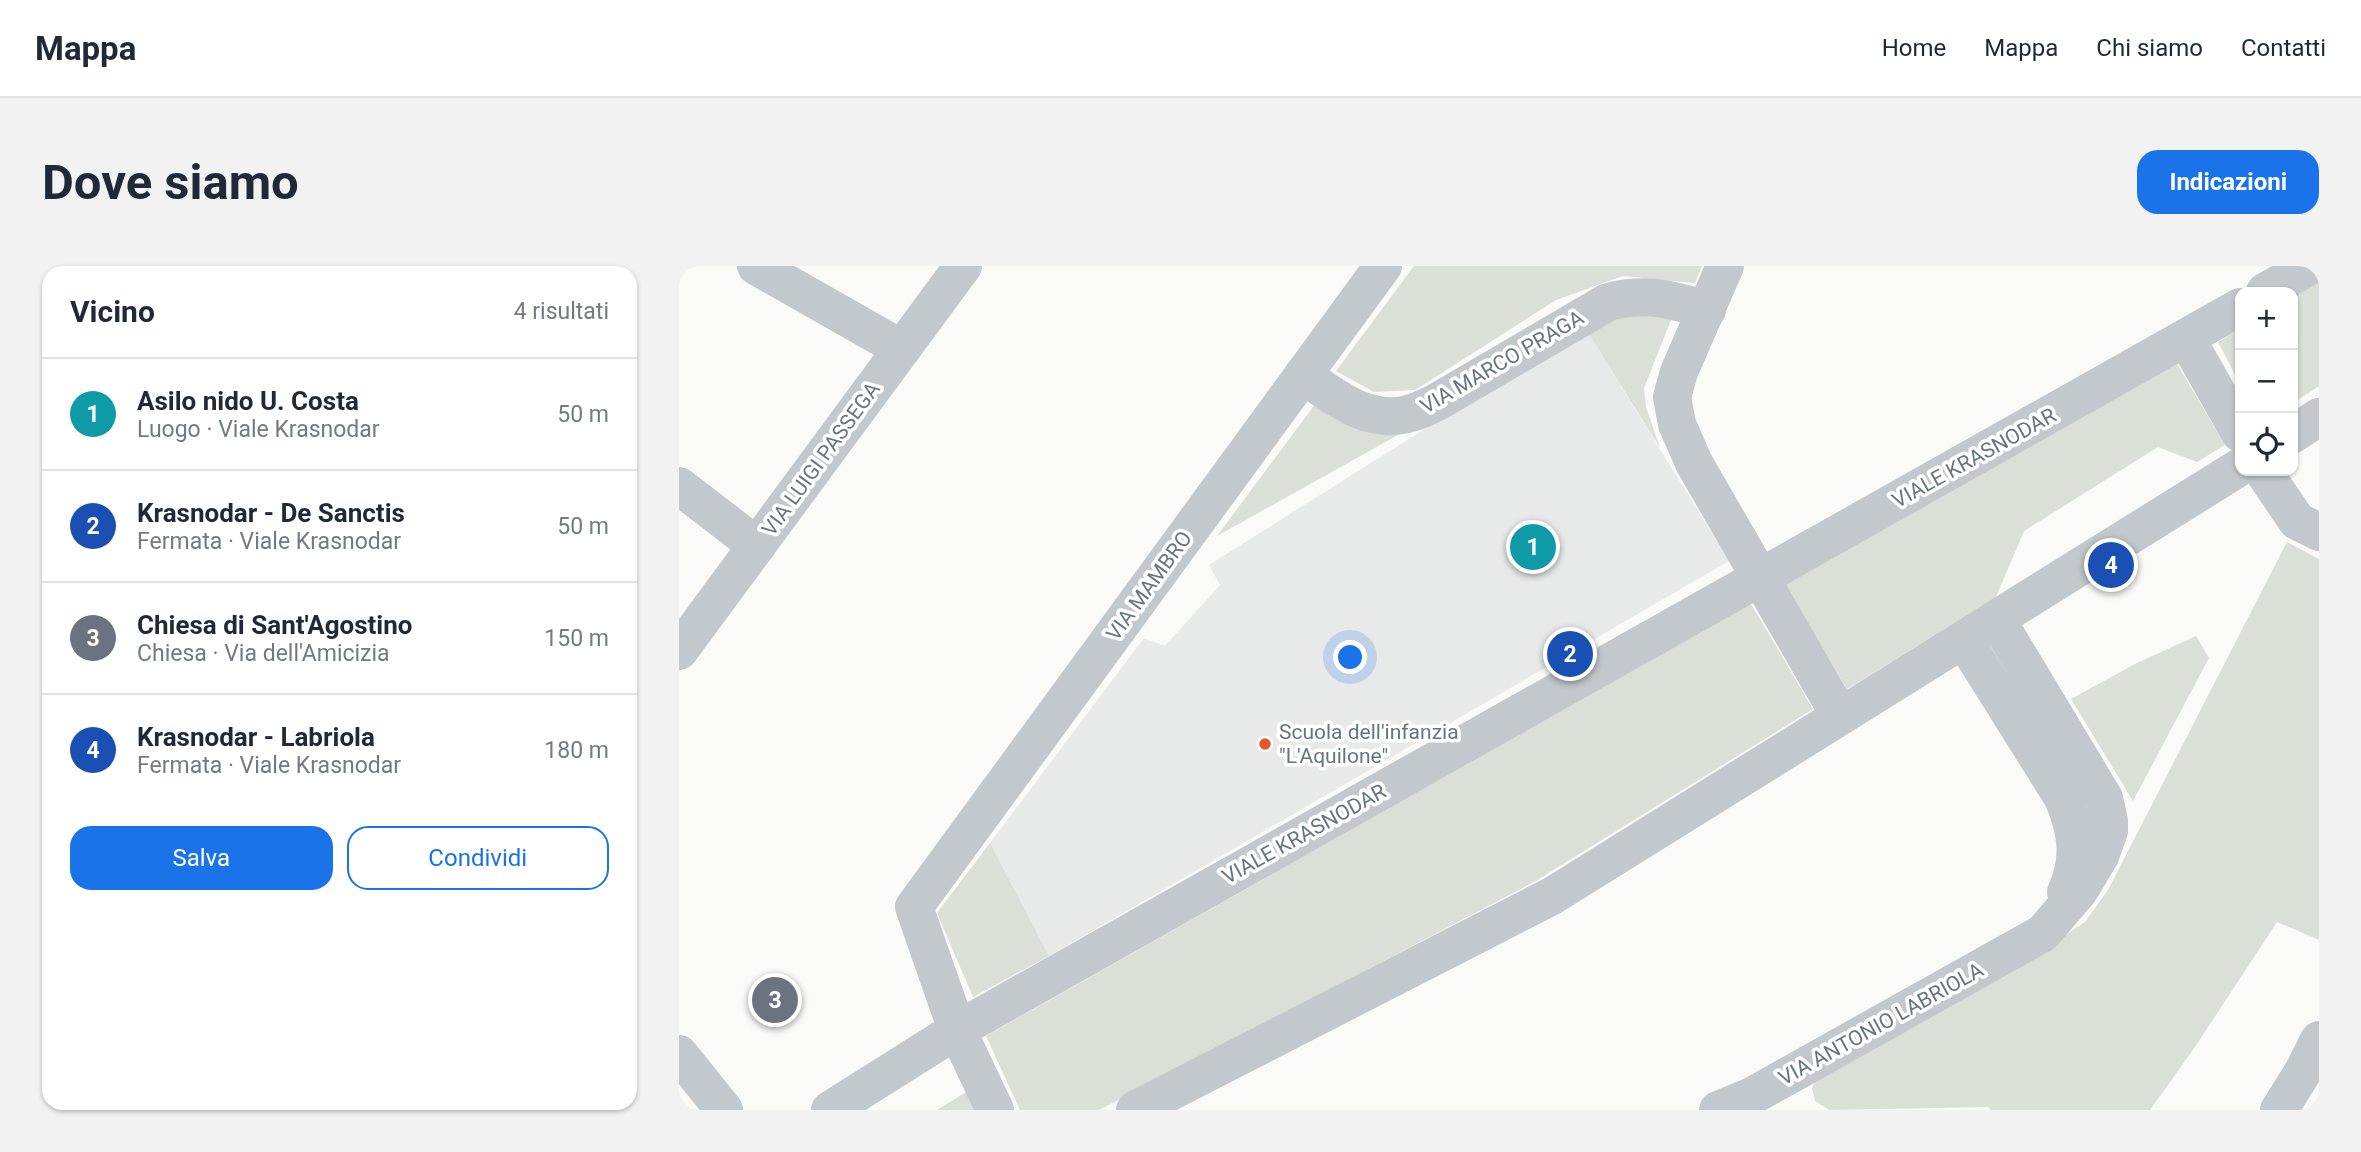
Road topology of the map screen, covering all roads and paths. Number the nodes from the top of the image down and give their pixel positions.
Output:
1 (756, 266) edge
2 (963, 266) edge
3 (1384, 266) edge
4 (1725, 266) edge
5 (2310, 266) edge
6 (2274, 287) edge
7 (1707, 310) junction
8 (2235, 310) edge
9 (2186, 338) junction
10 (902, 349) junction
11 (1303, 375) junction
12 (2319, 417) edge
13 (2235, 424) edge
14 (2298, 431) edge
15 (2235, 470) edge
16 (2266, 476) edge
17 (679, 486) edge
18 (2319, 532) edge
19 (757, 546) junction
20 (1762, 577) junction
21 (1997, 620) junction
22 (1964, 640) junction
23 (679, 651) edge
24 (1840, 716) junction
25 (2043, 933) junction
26 (957, 1030) junction
27 (2319, 1040) edge
28 (679, 1054) edge
29 (1738, 1105) edge
30 (724, 1110) edge
31 (829, 1110) edge
32 (995, 1110) edge
33 (1135, 1110) edge
34 (1787, 1110) edge
35 (2279, 1110) edge

1 - 10 street
2 - 10 street, VIA LUIGI PASSEGA
3 - 11 street, VIA MAMBRO
4 - 7 street
5 - 6 street
7 - 11 street, VIA MARCO PRAGA
7 - 20 street
8 - 9 street, VIALE KRASNODAR
9 - 13 street
9 - 20 street, VIALE KRASNODAR
10 - 19 street, VIA LUIGI PASSEGA
11 - 26 street, VIA MAMBRO
12 - 14 street
15 - 21 street
16 - 18 street
17 - 19 street
19 - 23 street, VIA LUIGI PASSEGA
20 - 24 street
20 - 26 street, VIALE KRASNODAR
21 - 22 street
21 - 25 street, VIA ANTONIO LABRIOLA
22 - 24 street
22 - 25 street
24 - 33 street
25 - 29 street, VIA ANTONIO LABRIOLA
26 - 31 street, VIALE KRASNODAR
26 - 32 street
27 - 35 street
28 - 30 street
29 - 34 street, VIA ANTONIO LABRIOLA

